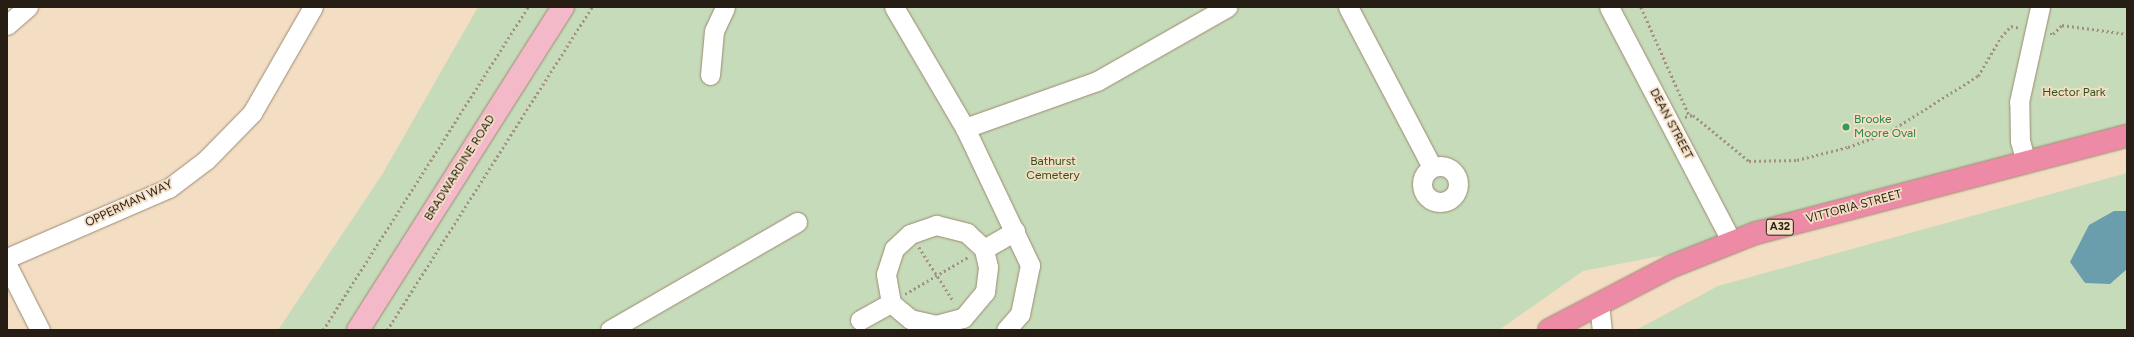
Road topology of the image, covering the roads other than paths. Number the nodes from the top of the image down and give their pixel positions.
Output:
1 (28, 7) edge
2 (313, 7) edge
3 (563, 7) edge
4 (725, 7) edge
5 (894, 7) edge
6 (1227, 7) edge
7 (1348, 7) edge
8 (1609, 7) edge
9 (2040, 7) edge
10 (7, 25) edge
11 (710, 74) dead end
12 (965, 128) junction
13 (2127, 136) edge
14 (2026, 163) junction
15 (1432, 167) dead end
16 (797, 222) dead end
17 (1015, 231) junction
18 (1732, 242) junction
19 (984, 249) junction
20 (7, 258) edge
21 (7, 265) edge
22 (891, 303) junction
23 (1600, 303) junction
24 (860, 320) dead end
25 (40, 330) edge
26 (358, 330) edge
27 (610, 330) edge
28 (1006, 330) edge
29 (1549, 330) edge
30 (1602, 330) edge

1 - 10 street
2 - 20 street, OPPERMAN WAY
3 - 26 main road, BRADWARDINE ROAD
4 - 11 street
5 - 12 street
6 - 12 street
7 - 15 street
8 - 18 street, DEAN STREET
9 - 14 street
12 - 17 street
13 - 14 highway, VITTORIA STREET / A32
14 - 18 highway, VITTORIA STREET / A32
16 - 27 street
17 - 19 street
17 - 28 street
18 - 23 highway, VITTORIA STREET / A32
19 - 22 street
19 - 22 street
21 - 25 street
22 - 24 street
23 - 29 highway, VITTORIA STREET / A32
23 - 30 street

